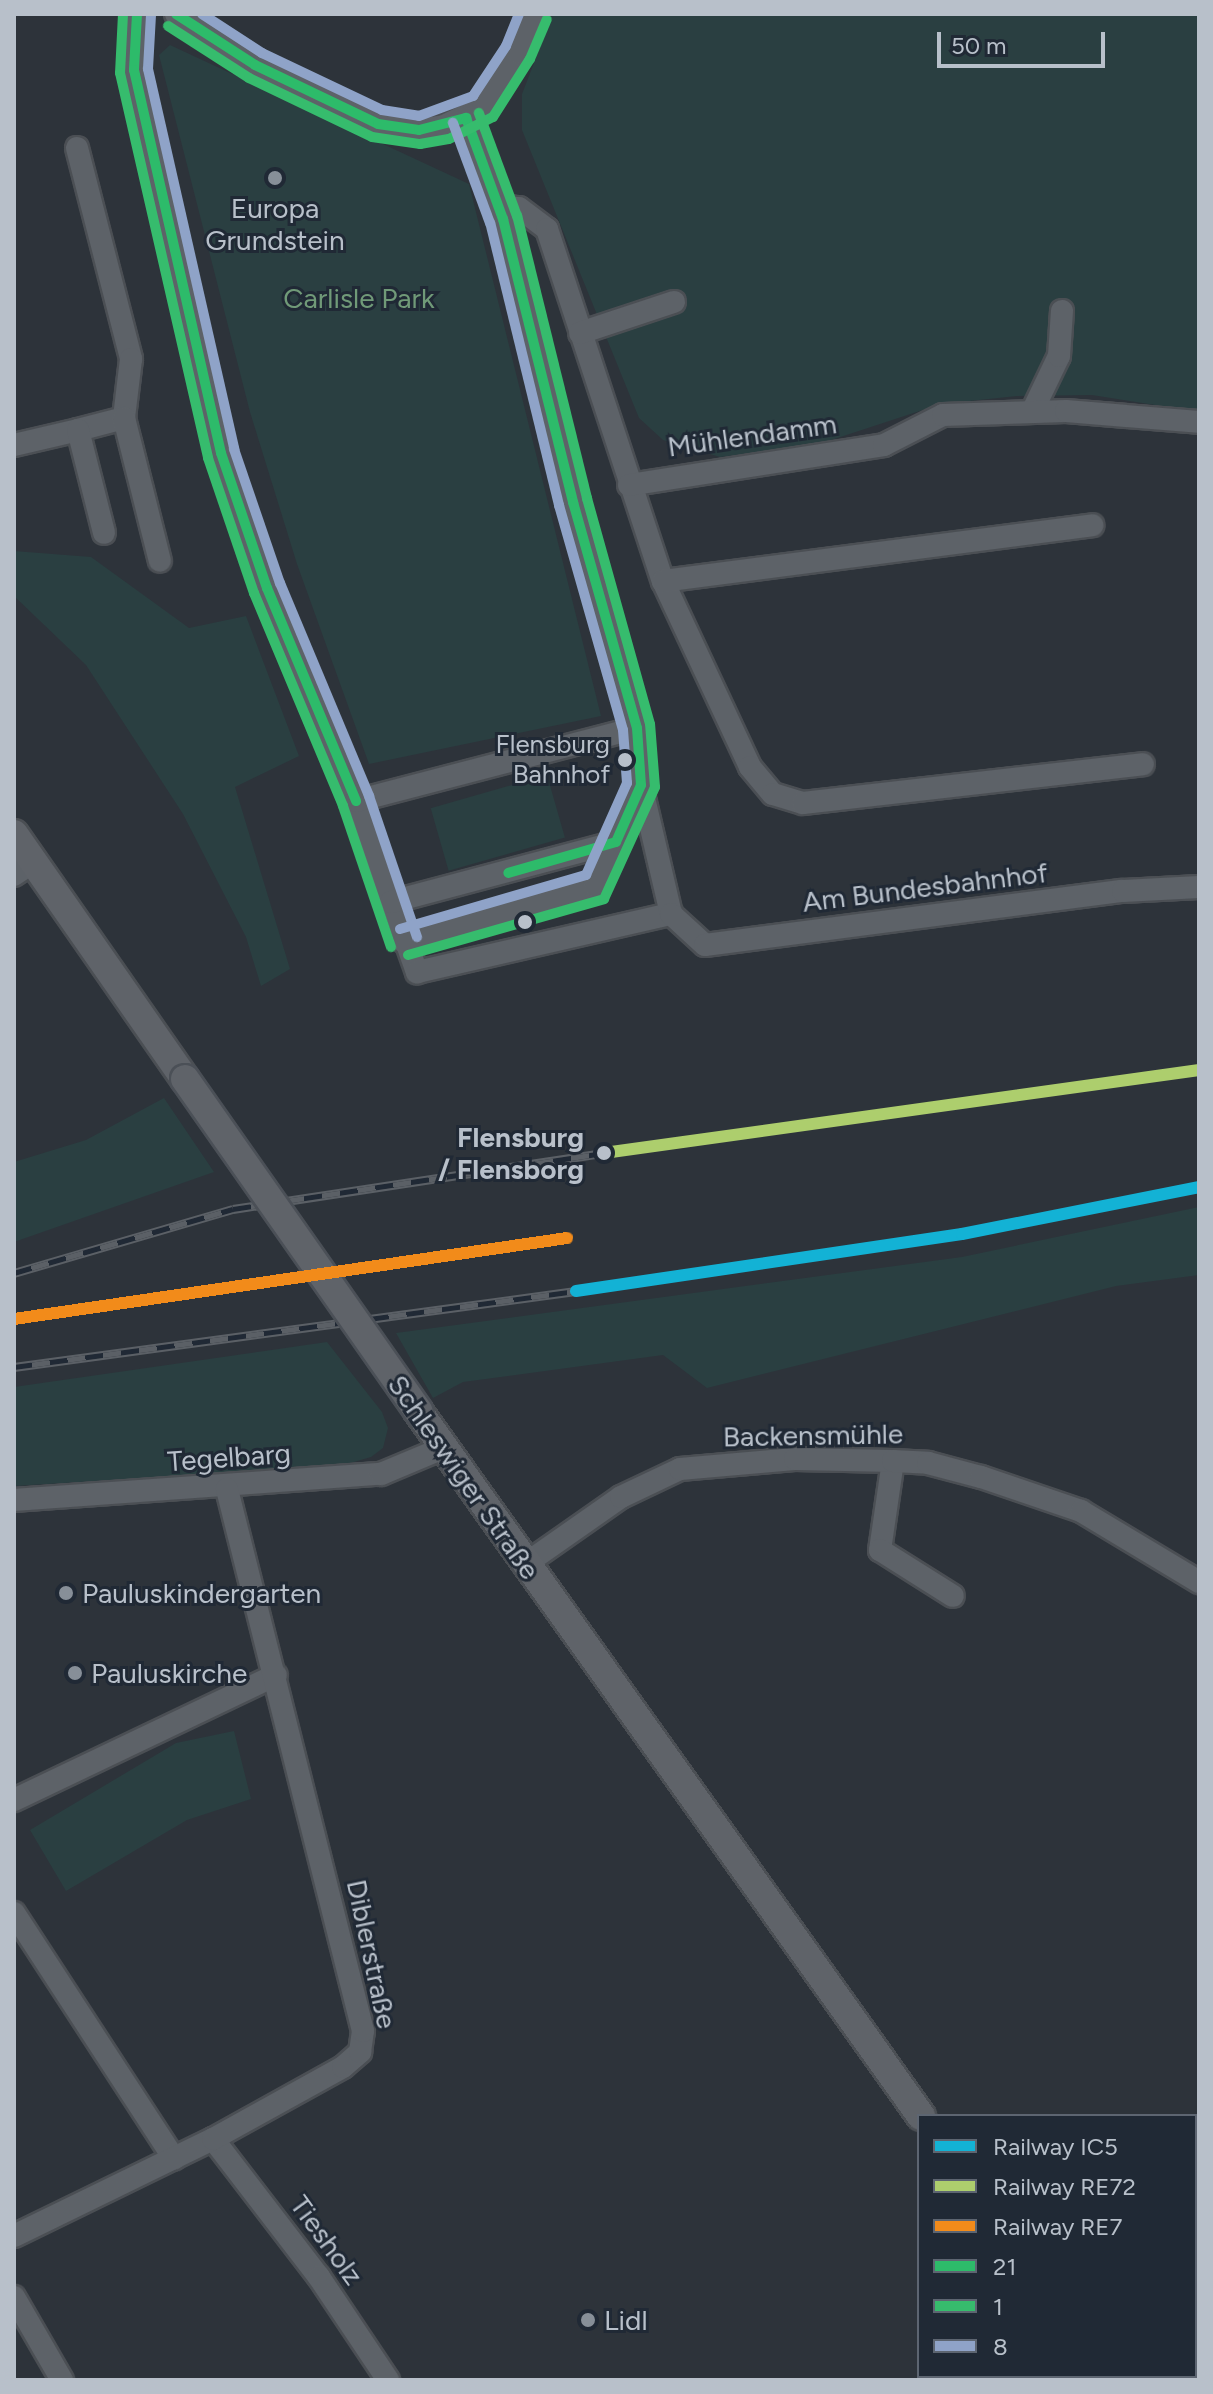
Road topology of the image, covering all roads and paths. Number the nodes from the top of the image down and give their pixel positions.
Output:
1 (137, 14) edge
2 (176, 14) edge
3 (534, 14) edge
4 (466, 118) junction
5 (77, 148) dead end
6 (499, 206) junction
7 (674, 302) dead end
8 (1062, 311) dead end
9 (580, 333) junction
10 (1032, 412) junction
11 (124, 418) junction
12 (1199, 422) edge
13 (78, 430) junction
14 (14, 445) edge
15 (629, 485) junction
16 (1092, 525) dead end
17 (104, 533) dead end
18 (160, 561) dead end
19 (663, 581) junction
20 (637, 728) junction
21 (1143, 764) dead end
22 (641, 785) junction
23 (356, 801) junction
24 (14, 834) edge
25 (616, 842) junction
26 (23, 869) edge
27 (1199, 887) edge
28 (391, 902) junction
29 (671, 914) junction
30 (404, 942) junction
31 (443, 1448) junction
32 (893, 1461) junction
33 (227, 1489) junction
34 (14, 1500) edge
35 (524, 1565) junction
36 (1199, 1582) edge
37 (953, 1596) dead end
38 (276, 1675) junction
39 (14, 1800) edge
40 (14, 1913) edge
41 (920, 2114) edge
42 (213, 2139) junction
43 (174, 2158) junction
44 (14, 2236) edge
45 (14, 2297) edge
46 (62, 2380) edge
47 (388, 2380) edge

1 - 23 street
2 - 4 street
3 - 4 street
4 - 6 street
5 - 11 street
6 - 9 street
6 - 20 street
7 - 9 street
8 - 10 street
9 - 15 street
10 - 12 street, Mühlendamm
10 - 15 street, Mühlendamm
11 - 13 street
11 - 18 street
13 - 14 street
13 - 17 street
15 - 19 street
16 - 19 street
19 - 21 street
20 - 22 street
20 - 23 street
22 - 25 street
22 - 29 street
23 - 28 street
24 - 26 main road, Schleswiger Straße
25 - 28 street
25 - 30 street
26 - 31 main road, Schleswiger Straße, bridge
27 - 29 street, Am Bundesbahnhof
28 - 30 street
29 - 30 street
31 - 33 street, Tegelbarg
31 - 35 main road, Schleswiger Straße
32 - 35 street, Backensmühle
32 - 36 street, Backensmühle
32 - 37 street
33 - 34 street, Tegelbarg
33 - 38 street, Diblerstraße
35 - 41 main road, Schleswiger Straße
38 - 39 street
38 - 42 street, Diblerstraße
40 - 43 street
42 - 43 street, Diblerstraße
42 - 47 street, Tiesholz
43 - 44 street, Diblerstraße
45 - 46 street

